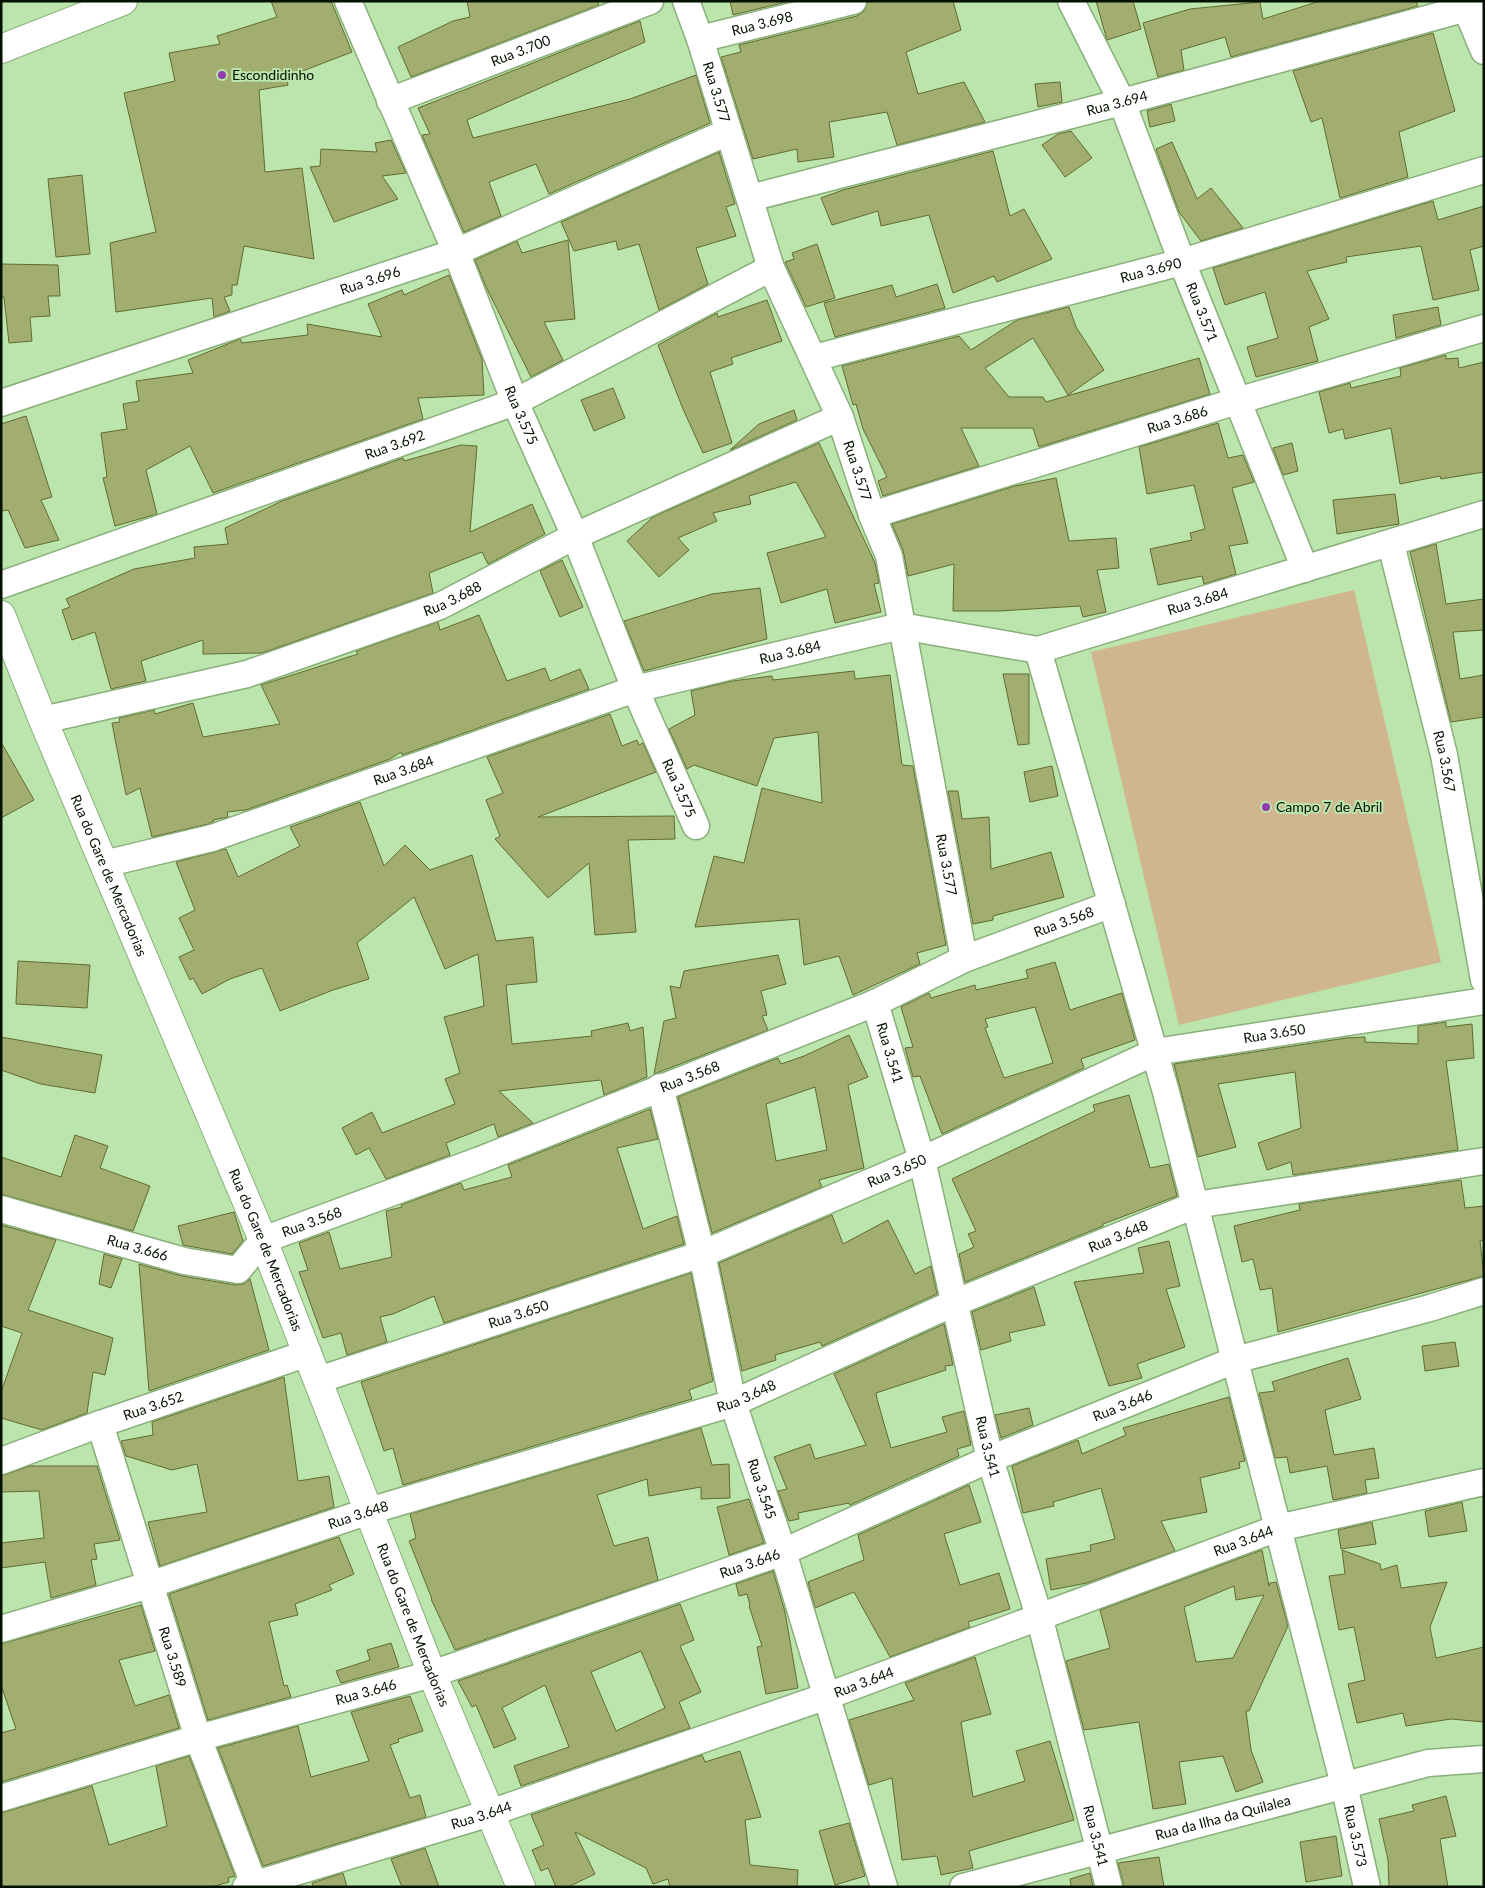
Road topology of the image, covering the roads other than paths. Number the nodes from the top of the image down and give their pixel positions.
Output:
1 (123, 1) edge
2 (348, 1) edge
3 (650, 1) edge
4 (686, 1) edge
5 (853, 1) edge
6 (1071, 1) edge
7 (1470, 4) edge
8 (700, 39) junction
9 (1, 49) edge
10 (1484, 51) edge
11 (390, 101) junction
12 (1122, 102) junction
13 (728, 132) junction
14 (1484, 170) edge
15 (750, 198) junction
16 (456, 252) junction
17 (1182, 262) junction
18 (771, 268) junction
19 (1484, 328) edge
20 (814, 358) junction
21 (1237, 401) junction
22 (515, 402) junction
23 (1, 403) edge
24 (840, 417) junction
25 (1484, 514) edge
26 (872, 515) junction
27 (575, 536) junction
28 (1391, 544) junction
29 (1305, 569) junction
30 (1, 585) edge
31 (1, 615) edge
32 (901, 626) junction
33 (1038, 650) junction
34 (635, 689) junction
35 (43, 720) junction
36 (696, 826) dead end
37 (104, 864) junction
38 (1112, 904) junction
39 (964, 959) junction
40 (1484, 980) edge
41 (1484, 1001) edge
42 (875, 1003) junction
43 (1155, 1052) junction
44 (660, 1087) junction
45 (922, 1160) junction
46 (1484, 1161) edge
47 (1195, 1205) junction
48 (1, 1209) edge
49 (263, 1240) junction
50 (702, 1254) junction
51 (1484, 1292) edge
52 (954, 1303) junction
53 (308, 1353) junction
54 (1235, 1360) junction
55 (318, 1380) junction
56 (733, 1403) junction
57 (100, 1424) junction
58 (1, 1446) edge
59 (39, 1446) junction
60 (990, 1459) junction
61 (1, 1461) edge
62 (1484, 1482) edge
63 (370, 1511) junction
64 (1278, 1528) junction
65 (783, 1552) junction
66 (149, 1585) junction
67 (1040, 1616) junction
68 (1, 1629) edge
69 (432, 1674) junction
70 (827, 1696) junction
71 (198, 1738) junction
72 (1484, 1759) edge
73 (1344, 1785) junction
74 (1, 1798) edge
75 (490, 1813) junction
76 (1099, 1851) junction
77 (251, 1886) edge
78 (521, 1887) edge
79 (884, 1887) edge
80 (963, 1887) edge
81 (1109, 1887) edge
82 (1367, 1887) edge

1 - 9 street
2 - 11 street, Rua 3.575
3 - 11 street, Rua 3.700
4 - 8 street, Rua 3.577
5 - 8 street, Rua 3.698
6 - 12 street, Rua 3.571
7 - 10 street
7 - 12 street, Rua 3.694
8 - 13 street, Rua 3.577
11 - 16 street, Rua 3.575
12 - 15 street, Rua 3.694
12 - 17 street, Rua 3.571
13 - 15 street, Rua 3.577
13 - 16 street, Rua 3.696
14 - 17 street, Rua 3.690
15 - 18 street, Rua 3.577
16 - 22 street, Rua 3.575
16 - 23 street, Rua 3.696
17 - 20 street, Rua 3.690
17 - 21 street, Rua 3.571
18 - 20 street, Rua 3.577
18 - 22 street, Rua 3.692
19 - 21 street, Rua 3.686
20 - 24 street, Rua 3.577
21 - 26 street, Rua 3.686
21 - 29 street, Rua 3.571
22 - 27 street, Rua 3.575
22 - 30 street, Rua 3.692
24 - 26 street, Rua 3.577
24 - 27 street, Rua 3.688
25 - 28 street, Rua 3.684
26 - 32 street, Rua 3.577
27 - 34 street, Rua 3.575
27 - 35 street, Rua 3.688
28 - 29 street, Rua 3.684
28 - 40 street, Rua 3.567
29 - 33 street, Rua 3.684
31 - 35 street, Rua do Gare de Mercadorias
32 - 33 street, Rua 3.684
32 - 34 street, Rua 3.684
32 - 39 street, Rua 3.577
33 - 38 street, Rua 3.573
34 - 36 street, Rua 3.575
34 - 37 street, Rua 3.684
35 - 37 street, Rua do Gare de Mercadorias
37 - 49 street, Rua do Gare de Mercadorias
38 - 39 street, Rua 3.568
38 - 43 street, Rua 3.573
39 - 42 street, Rua 3.568
41 - 43 street, Rua 3.650
42 - 44 street, Rua 3.568
42 - 45 street, Rua 3.541
43 - 45 street, Rua 3.650
43 - 47 street, Rua 3.573
44 - 49 street, Rua 3.568
44 - 50 street, Rua 3.545
45 - 50 street, Rua 3.650
45 - 52 street, Rua 3.541
46 - 47 street, Rua 3.648
47 - 52 street, Rua 3.648
47 - 54 street, Rua 3.573
48 - 49 street, Rua 3.666
49 - 53 street, Rua do Gare de Mercadorias
50 - 55 street, Rua 3.650
50 - 56 street, Rua 3.545
51 - 54 street, Rua 3.646
52 - 56 street, Rua 3.648
52 - 60 street, Rua 3.541
53 - 55 street, Rua do Gare de Mercadorias
53 - 57 street, Rua 3.652
54 - 60 street, Rua 3.646
54 - 64 street, Rua 3.573
55 - 63 street, Rua do Gare de Mercadorias
56 - 63 street, Rua 3.648
56 - 65 street, Rua 3.545
57 - 59 street, Rua 3.652
57 - 66 street, Rua 3.589
58 - 59 street
59 - 61 street, Rua 3.652
60 - 65 street, Rua 3.646
60 - 67 street, Rua 3.541
62 - 64 street, Rua 3.644
63 - 66 street, Rua 3.648
63 - 69 street, Rua do Gare de Mercadorias
64 - 67 street, Rua 3.644
64 - 73 street, Rua 3.573
65 - 69 street, Rua 3.646
65 - 70 street, Rua 3.545
66 - 68 street, Rua 3.648
66 - 71 street, Rua 3.589
67 - 70 street, Rua 3.644
67 - 76 street, Rua 3.541
69 - 71 street, Rua 3.646
69 - 75 street, Rua do Gare de Mercadorias
70 - 75 street, Rua 3.644
70 - 79 street, Rua 3.545
71 - 74 street, Rua 3.646
71 - 77 street, Rua 3.589
72 - 73 street, Rua da Ilha da Quilalea
73 - 76 street, Rua da Ilha da Quilalea
73 - 82 street, Rua 3.573
75 - 77 street, Rua 3.644
75 - 78 street, Rua do Gare de Mercadorias
76 - 80 street, Rua da Ilha da Quilalea
76 - 81 street, Rua 3.541

